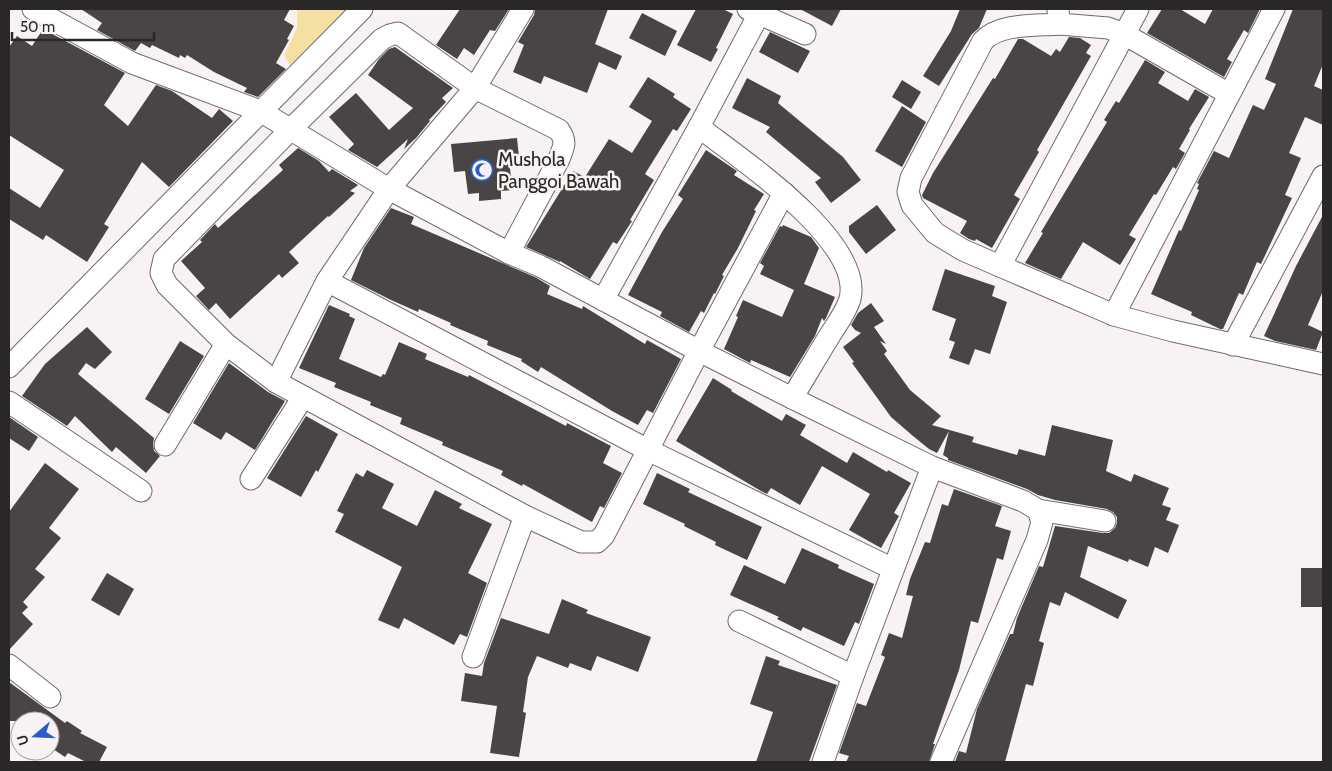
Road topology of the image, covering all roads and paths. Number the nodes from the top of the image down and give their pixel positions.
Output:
1 (33, 9) edge
2 (362, 9) edge
3 (523, 9) edge
4 (1138, 9) edge
5 (1274, 9) edge
6 (754, 11) edge
7 (1059, 16) edge
8 (805, 34) dead end
9 (1124, 34) junction
10 (475, 88) junction
11 (1229, 94) junction
12 (260, 111) junction
13 (699, 127) junction
14 (291, 129) junction
15 (1323, 176) edge
16 (389, 189) junction
17 (784, 193) junction
18 (509, 253) junction
19 (1000, 266) junction
20 (327, 281) junction
21 (603, 300) junction
22 (1114, 315) junction
23 (226, 344) junction
24 (1233, 344) junction
25 (699, 351) junction
26 (1323, 364) edge
27 (9, 367) edge
28 (276, 382) junction
29 (303, 397) junction
30 (792, 398) junction
31 (9, 402) edge
32 (165, 445) dead end
33 (648, 450) junction
34 (932, 467) junction
35 (251, 479) dead end
36 (141, 491) dead end
37 (1038, 510) junction
38 (525, 516) junction
39 (1105, 521) dead end
40 (893, 569) junction
41 (739, 621) dead end
42 (473, 657) dead end
43 (9, 665) edge
44 (853, 676) junction
45 (50, 697) dead end
46 (823, 762) edge
47 (941, 762) edge

1 - 12 street
2 - 12 street
3 - 10 street
4 - 9 street
5 - 11 street
6 - 8 street
6 - 13 street
7 - 9 street
7 - 19 street
9 - 11 street
9 - 19 street
10 - 14 street
10 - 16 street
10 - 18 street
11 - 22 street
12 - 14 street
12 - 27 street
13 - 17 street
13 - 21 street
14 - 16 street
14 - 23 street
15 - 24 street
16 - 18 street
16 - 20 street
17 - 25 street
17 - 30 street
18 - 21 street
19 - 22 street
20 - 28 street
20 - 33 street
21 - 25 street
22 - 24 street
23 - 28 street
23 - 32 street
24 - 26 street
25 - 30 street
25 - 33 street
28 - 29 street
29 - 35 street
29 - 38 street
30 - 34 street
31 - 36 street
33 - 38 street
33 - 40 street
34 - 37 street
34 - 40 street
37 - 39 street
37 - 47 street
38 - 42 street
40 - 44 street
41 - 44 street
43 - 45 street
44 - 46 street

